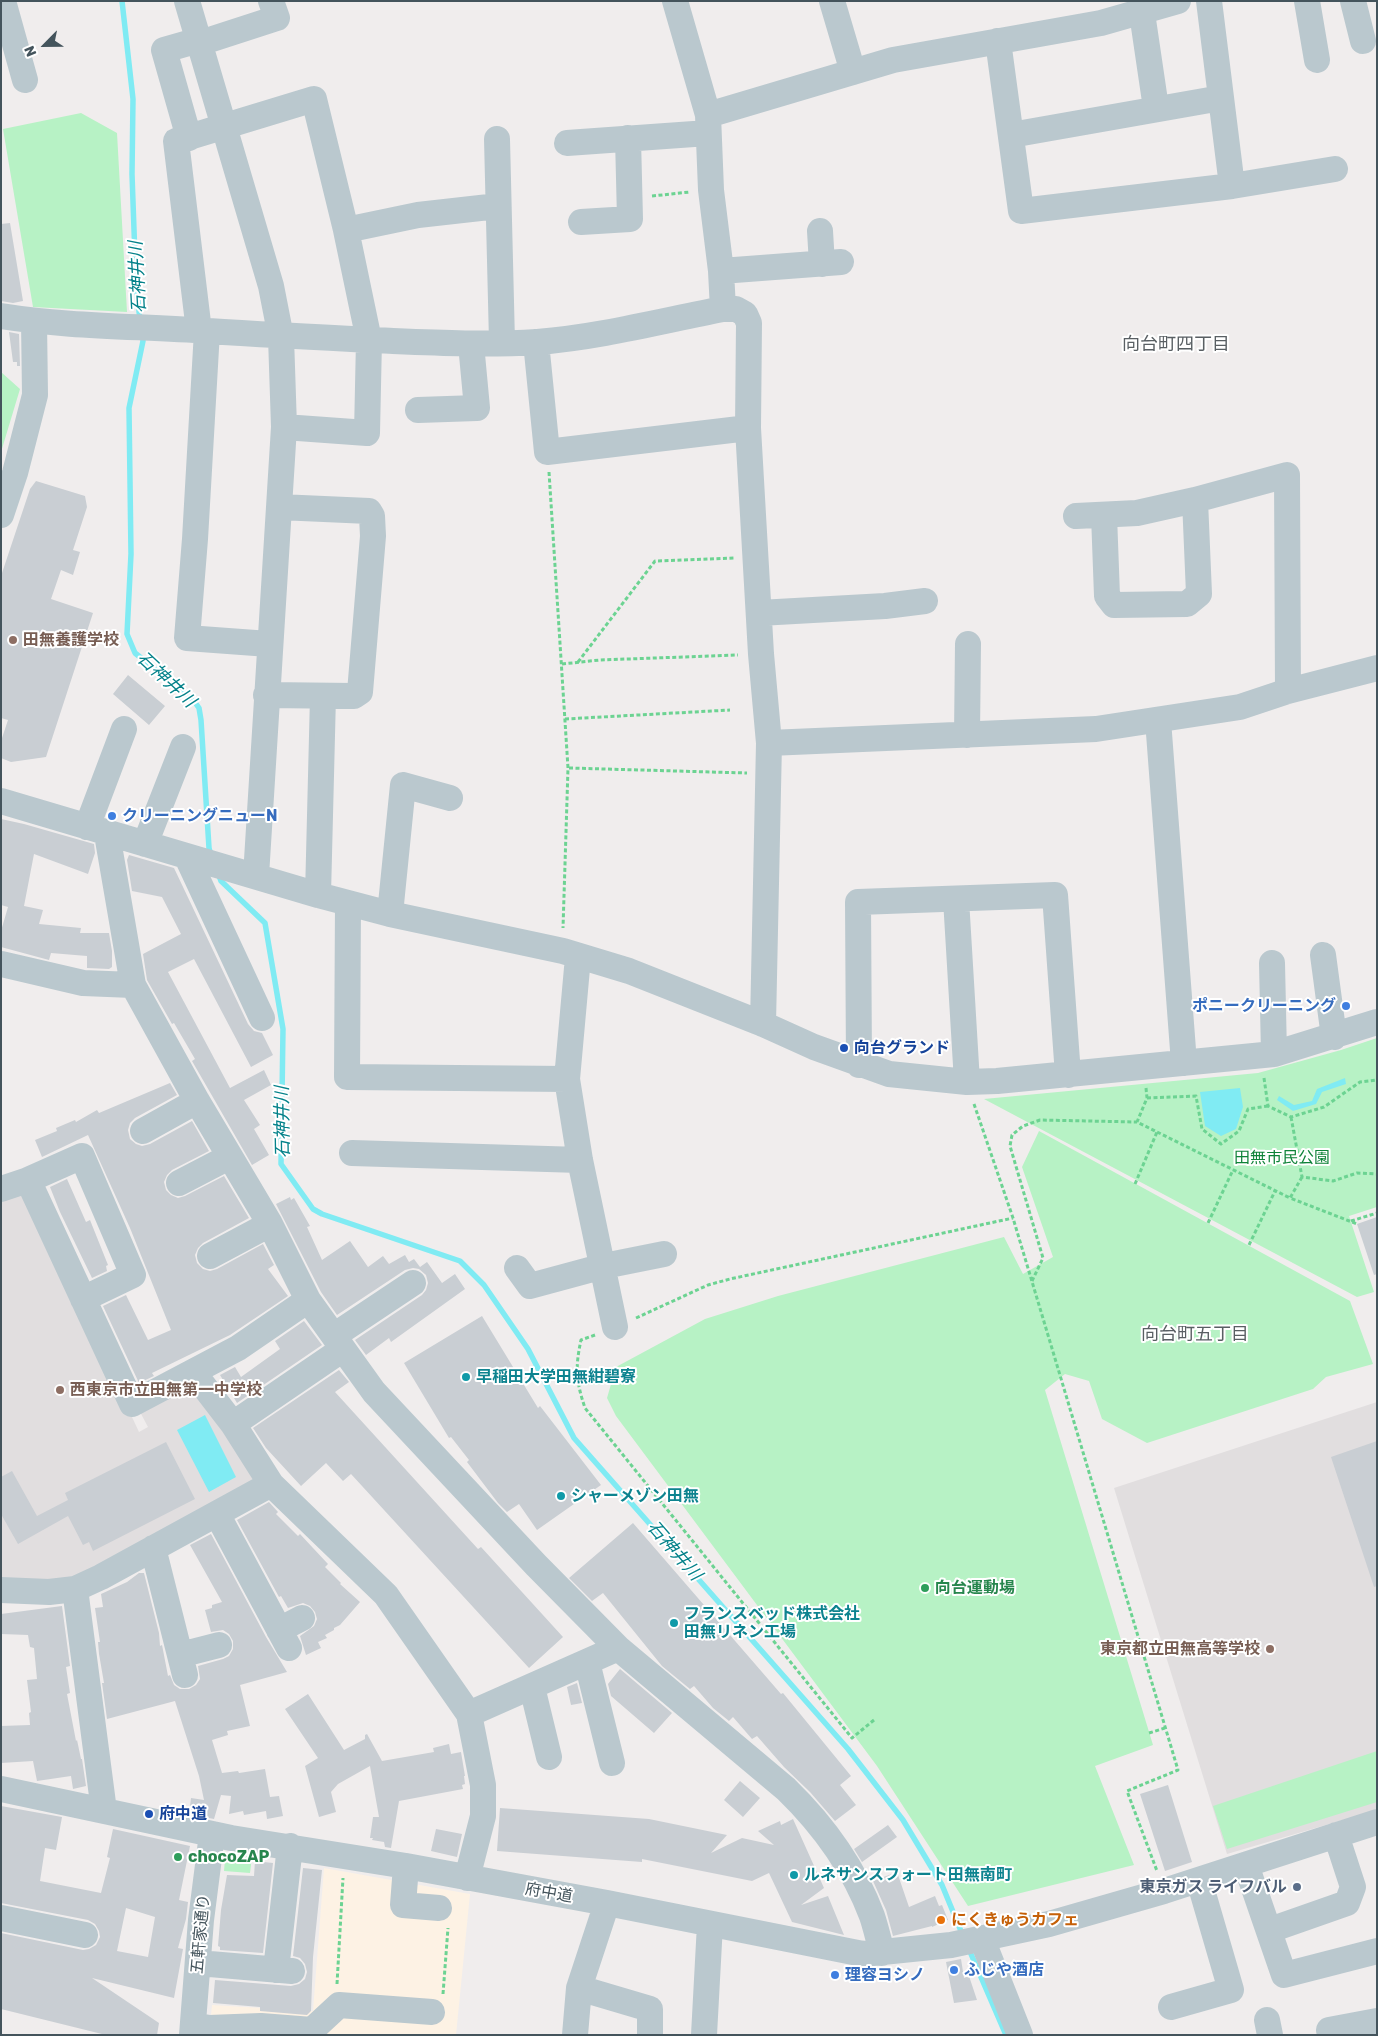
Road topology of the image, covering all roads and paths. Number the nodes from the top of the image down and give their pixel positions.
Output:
1 (3, 1) edge
2 (187, 1) edge
3 (271, 1) edge
4 (675, 1) edge
5 (832, 1) edge
6 (1178, 1) edge
7 (1209, 1) edge
8 (1307, 1) edge
9 (1352, 1) edge
10 (1142, 13) junction
11 (1363, 40) dead end
12 (998, 41) junction
13 (199, 42) junction
14 (1317, 60) dead end
15 (853, 72) junction
16 (16, 75) edge
17 (1221, 98) junction
18 (1156, 108) junction
19 (708, 124) junction
20 (224, 127) junction
21 (1011, 135) junction
22 (189, 138) junction
23 (628, 138) junction
24 (496, 139) dead end
25 (567, 143) dead end
26 (1335, 169) dead end
27 (1232, 186) junction
28 (711, 190) junction
29 (629, 198) junction
30 (498, 206) junction
31 (581, 222) dead end
32 (346, 230) junction
33 (820, 231) dead end
34 (721, 270) junction
35 (723, 309) junction
36 (1, 316) edge
37 (34, 322) junction
38 (203, 331) junction
39 (281, 337) junction
40 (368, 340) junction
41 (502, 342) junction
42 (536, 342) junction
43 (471, 344) junction
44 (418, 410) dead end
45 (284, 427) junction
46 (748, 428) junction
47 (547, 452) junction
48 (1195, 500) junction
49 (280, 507) junction
50 (1, 515) edge
51 (1104, 515) junction
52 (1076, 516) dead end
53 (756, 557) junction
54 (925, 601) dead end
55 (759, 613) junction
56 (269, 644) junction
57 (968, 644) dead end
58 (761, 654) junction
59 (578, 662) junction
60 (562, 664) junction
61 (1377, 668) edge
62 (1288, 691) junction
63 (266, 695) junction
64 (323, 696) junction
65 (730, 710) dead end
66 (565, 719) junction
67 (1158, 720) junction
68 (124, 729) dead end
69 (967, 735) junction
70 (768, 743) junction
71 (183, 747) dead end
72 (568, 768) junction
73 (768, 774) junction
74 (450, 798) dead end
75 (1, 801) edge
76 (97, 831) junction
77 (145, 844) junction
78 (202, 862) junction
79 (256, 876) junction
80 (318, 895) junction
81 (956, 899) junction
82 (348, 904) junction
83 (390, 914) junction
84 (570, 954) junction
85 (1323, 955) dead end
86 (1272, 963) dead end
87 (1, 964) edge
88 (133, 984) junction
89 (262, 1018) dead end
90 (1377, 1022) edge
91 (762, 1024) junction
92 (1334, 1037) junction
93 (1267, 1055) junction
94 (1184, 1063) junction
95 (859, 1065) junction
96 (1145, 1068) junction
97 (1068, 1075) junction
98 (567, 1079) junction
99 (1377, 1080) edge
100 (967, 1082) junction
101 (1147, 1098) junction
102 (197, 1101) junction
103 (1268, 1106) junction
104 (1291, 1118) junction
105 (1137, 1122) junction
106 (143, 1131) dead end
107 (1157, 1132) junction
108 (352, 1153) dead end
109 (230, 1157) junction
110 (580, 1160) junction
111 (1233, 1170) junction
112 (1377, 1174) edge
113 (1302, 1177) junction
114 (28, 1180) junction
115 (179, 1183) dead end
116 (1135, 1184) dead end
117 (1, 1189) edge
118 (1275, 1191) junction
119 (1290, 1198) junction
120 (1377, 1213) edge
121 (1013, 1218) junction
122 (1351, 1221) junction
123 (1208, 1223) dead end
124 (270, 1224) junction
125 (1357, 1224) dead end
126 (1249, 1245) dead end
127 (664, 1254) dead end
128 (210, 1256) dead end
129 (604, 1266) junction
130 (517, 1268) dead end
131 (1032, 1281) junction
132 (413, 1283) dead end
133 (83, 1299) junction
134 (308, 1300) junction
135 (615, 1327) junction
136 (339, 1342) junction
137 (193, 1372) junction
138 (602, 1383) dead end
139 (578, 1384) junction
140 (233, 1424) junction
141 (272, 1484) junction
142 (217, 1514) junction
143 (153, 1548) junction
144 (75, 1589) junction
145 (1, 1590) edge
146 (290, 1632) dead end
147 (219, 1645) dead end
148 (618, 1648) junction
149 (587, 1662) junction
150 (532, 1687) junction
151 (469, 1714) junction
152 (874, 1720) dead end
153 (1165, 1728) junction
154 (1149, 1732) dead end
155 (549, 1757) dead end
156 (612, 1763) dead end
157 (1, 1789) edge
158 (104, 1811) junction
159 (1377, 1822) edge
160 (212, 1834) junction
161 (1336, 1835) junction
162 (290, 1846) junction
163 (401, 1865) junction
164 (1246, 1865) junction
165 (343, 1872) dead end
166 (467, 1878) junction
167 (1199, 1880) junction
168 (1164, 1891) junction
169 (607, 1903) junction
170 (444, 1917) joint
171 (1, 1918) edge
172 (710, 1924) junction
173 (1270, 1930) junction
174 (84, 1935) dead end
175 (980, 1939) junction
176 (1377, 1950) edge
177 (882, 1953) junction
178 (198, 1963) junction
179 (579, 1988) junction
180 (341, 1999) junction
181 (437, 2007) joint
182 (1172, 2008) dead end
183 (1377, 2021) edge
184 (1328, 2025) edge
185 (192, 2030) edge
186 (237, 2031) edge
187 (575, 2035) edge
188 (650, 2035) edge
189 (704, 2035) edge
190 (1020, 2035) edge

1 - 16 street
2 - 13 street
3 - 13 street
4 - 19 street
5 - 15 street
6 - 10 street
7 - 17 street
8 - 14 street
9 - 11 street
10 - 12 street
10 - 18 street
12 - 15 street
12 - 21 street
13 - 20 street
13 - 22 street
15 - 19 street
17 - 18 street
17 - 27 street
18 - 21 street
19 - 23 street
19 - 28 street
20 - 22 street
20 - 32 street
20 - 39 street
21 - 27 street
22 - 38 street
23 - 25 street
23 - 29 street
24 - 30 street
26 - 27 street
28 - 29 path
28 - 34 street
29 - 31 street
30 - 32 street
30 - 41 street
32 - 40 street
33 - 34 street
34 - 35 street
35 - 42 street
35 - 46 street
36 - 37 street
37 - 38 street
37 - 50 street
38 - 39 street
38 - 56 street
39 - 40 street
39 - 45 street
40 - 43 street
40 - 45 street
41 - 42 street
41 - 43 street
42 - 47 street
43 - 44 street
45 - 49 street
46 - 47 street
46 - 53 street
47 - 60 path
48 - 51 street
48 - 51 street
48 - 62 street
49 - 56 street
49 - 64 street
51 - 52 street
53 - 55 street
53 - 59 path
54 - 55 street
55 - 58 street
56 - 63 street
57 - 69 street
58 - 59 path
58 - 70 street
59 - 60 path
60 - 66 path
61 - 62 street
62 - 67 street
63 - 64 street
63 - 79 street
64 - 80 street
65 - 66 path
66 - 72 path
67 - 69 street
67 - 94 street
68 - 76 street
69 - 70 street
70 - 73 street
71 - 77 street
72 - 73 path
72 - 84 path
73 - 91 street
74 - 83 street
75 - 76 street
76 - 77 street
76 - 88 street
77 - 78 street
78 - 79 street
78 - 89 street
79 - 80 street
80 - 82 street
81 - 95 street
81 - 97 street
81 - 100 street
82 - 83 street
82 - 98 street
83 - 84 street
84 - 91 street
84 - 98 street
85 - 92 street
86 - 93 street
87 - 88 street
88 - 102 street
90 - 92 street
91 - 95 street
92 - 93 street
93 - 94 street
93 - 103 path
94 - 96 street
95 - 100 street
96 - 97 street
96 - 101 path
97 - 100 street
98 - 110 street
99 - 104 path
100 - 121 path
101 - 103 path
101 - 105 path
102 - 106 street
102 - 109 street
103 - 104 path
104 - 113 path
105 - 107 path
105 - 131 path
107 - 111 path
107 - 116 path
108 - 110 street
109 - 115 street
109 - 124 street
110 - 129 street
111 - 118 path
111 - 123 path
112 - 113 path
113 - 119 path
114 - 117 street
114 - 133 street
114 - 133 street
118 - 119 path
118 - 126 path
119 - 122 path
120 - 122 path
121 - 131 path
121 - 135 path
122 - 125 path
124 - 128 street
124 - 134 street
127 - 129 street
129 - 130 street
129 - 135 street
131 - 153 path
132 - 136 street
133 - 137 street
134 - 136 street
134 - 137 street
135 - 139 path
136 - 140 street
136 - 148 street
137 - 140 street
138 - 139 path
139 - 152 path
140 - 141 street
141 - 142 street
141 - 151 street
142 - 143 street
142 - 146 street
143 - 144 street
143 - 147 street
144 - 145 street
144 - 158 street
148 - 149 street
148 - 177 street
149 - 150 street
149 - 156 street
150 - 151 street
150 - 155 street
151 - 166 street
153 - 154 path
153 - 168 path
157 - 158 street, 府中道
158 - 160 street, 府中道
159 - 161 street, 府中道
160 - 162 street, 府中道
160 - 178 street, 五軒家通り
161 - 164 street, 府中道
161 - 173 street
162 - 163 street, 府中道
162 - 178 street
163 - 166 street, 府中道
163 - 170 street
164 - 167 street, 府中道
164 - 173 street
165 - 180 path
166 - 169 street, 府中道
167 - 168 street, 府中道
167 - 182 street
168 - 175 street, 府中道
169 - 172 street, 府中道
169 - 179 street
170 - 181 path
171 - 174 street
172 - 177 street, 府中道
172 - 189 street
173 - 176 street
175 - 177 street, 府中道
175 - 190 street
178 - 185 street, 五軒家通り
179 - 187 street
179 - 188 street
180 - 181 street
180 - 186 street
183 - 184 street
185 - 186 street

